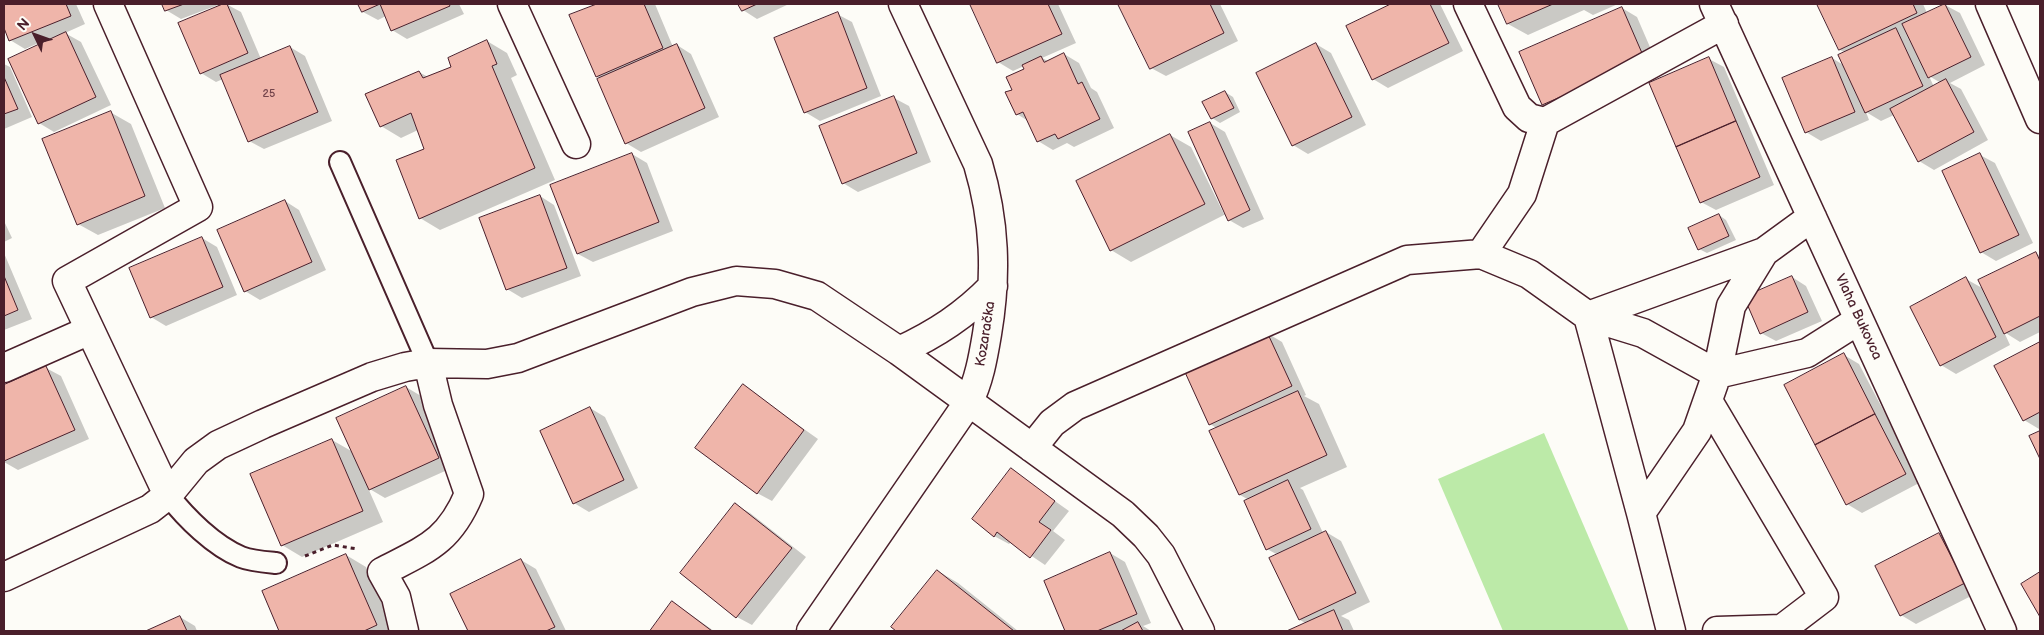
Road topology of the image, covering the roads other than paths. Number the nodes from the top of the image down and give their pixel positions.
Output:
1 (108, 4) edge
2 (512, 4) edge
3 (903, 4) edge
4 (1468, 4) edge
5 (1990, 4) edge
6 (1719, 14) edge
7 (2040, 119) edge
8 (1545, 122) junction
9 (576, 144) dead end
10 (340, 162) dead end
11 (1812, 217) junction
12 (1764, 252) junction
13 (1481, 254) junction
14 (994, 286) junction
15 (1588, 316) junction
16 (1859, 320) junction
17 (90, 330) junction
18 (899, 351) junction
19 (428, 364) junction
20 (4, 368) edge
21 (1717, 374) junction
22 (1708, 401) junction
23 (968, 403) junction
24 (1032, 448) junction
25 (168, 495) junction
26 (1641, 513) junction
27 (276, 564) road end
28 (4, 577) edge
29 (404, 631) edge
30 (811, 631) edge
31 (1200, 631) edge
32 (1671, 631) edge
33 (1717, 631) edge
34 (2002, 631) edge

1 - 17 street
2 - 9 street
3 - 14 street, Kozaračka
4 - 8 street
5 - 7 street
6 - 8 street
6 - 11 street, Vlaha Bukovca
8 - 13 street
10 - 19 lane
11 - 12 street
11 - 16 street, Vlaha Bukovca
12 - 15 street
12 - 21 street
13 - 15 street
13 - 24 street
14 - 18 street
14 - 23 street, Kozaračka
15 - 21 street
15 - 26 street
16 - 21 street
16 - 34 street, Vlaha Bukovca
17 - 20 street
17 - 25 street
18 - 19 street
18 - 23 street
19 - 25 street
19 - 29 street
21 - 22 street
22 - 26 street
22 - 33 street
23 - 24 street
23 - 30 street, Kozaračka
24 - 31 street
25 - 27 lane
25 - 28 street
26 - 32 street

